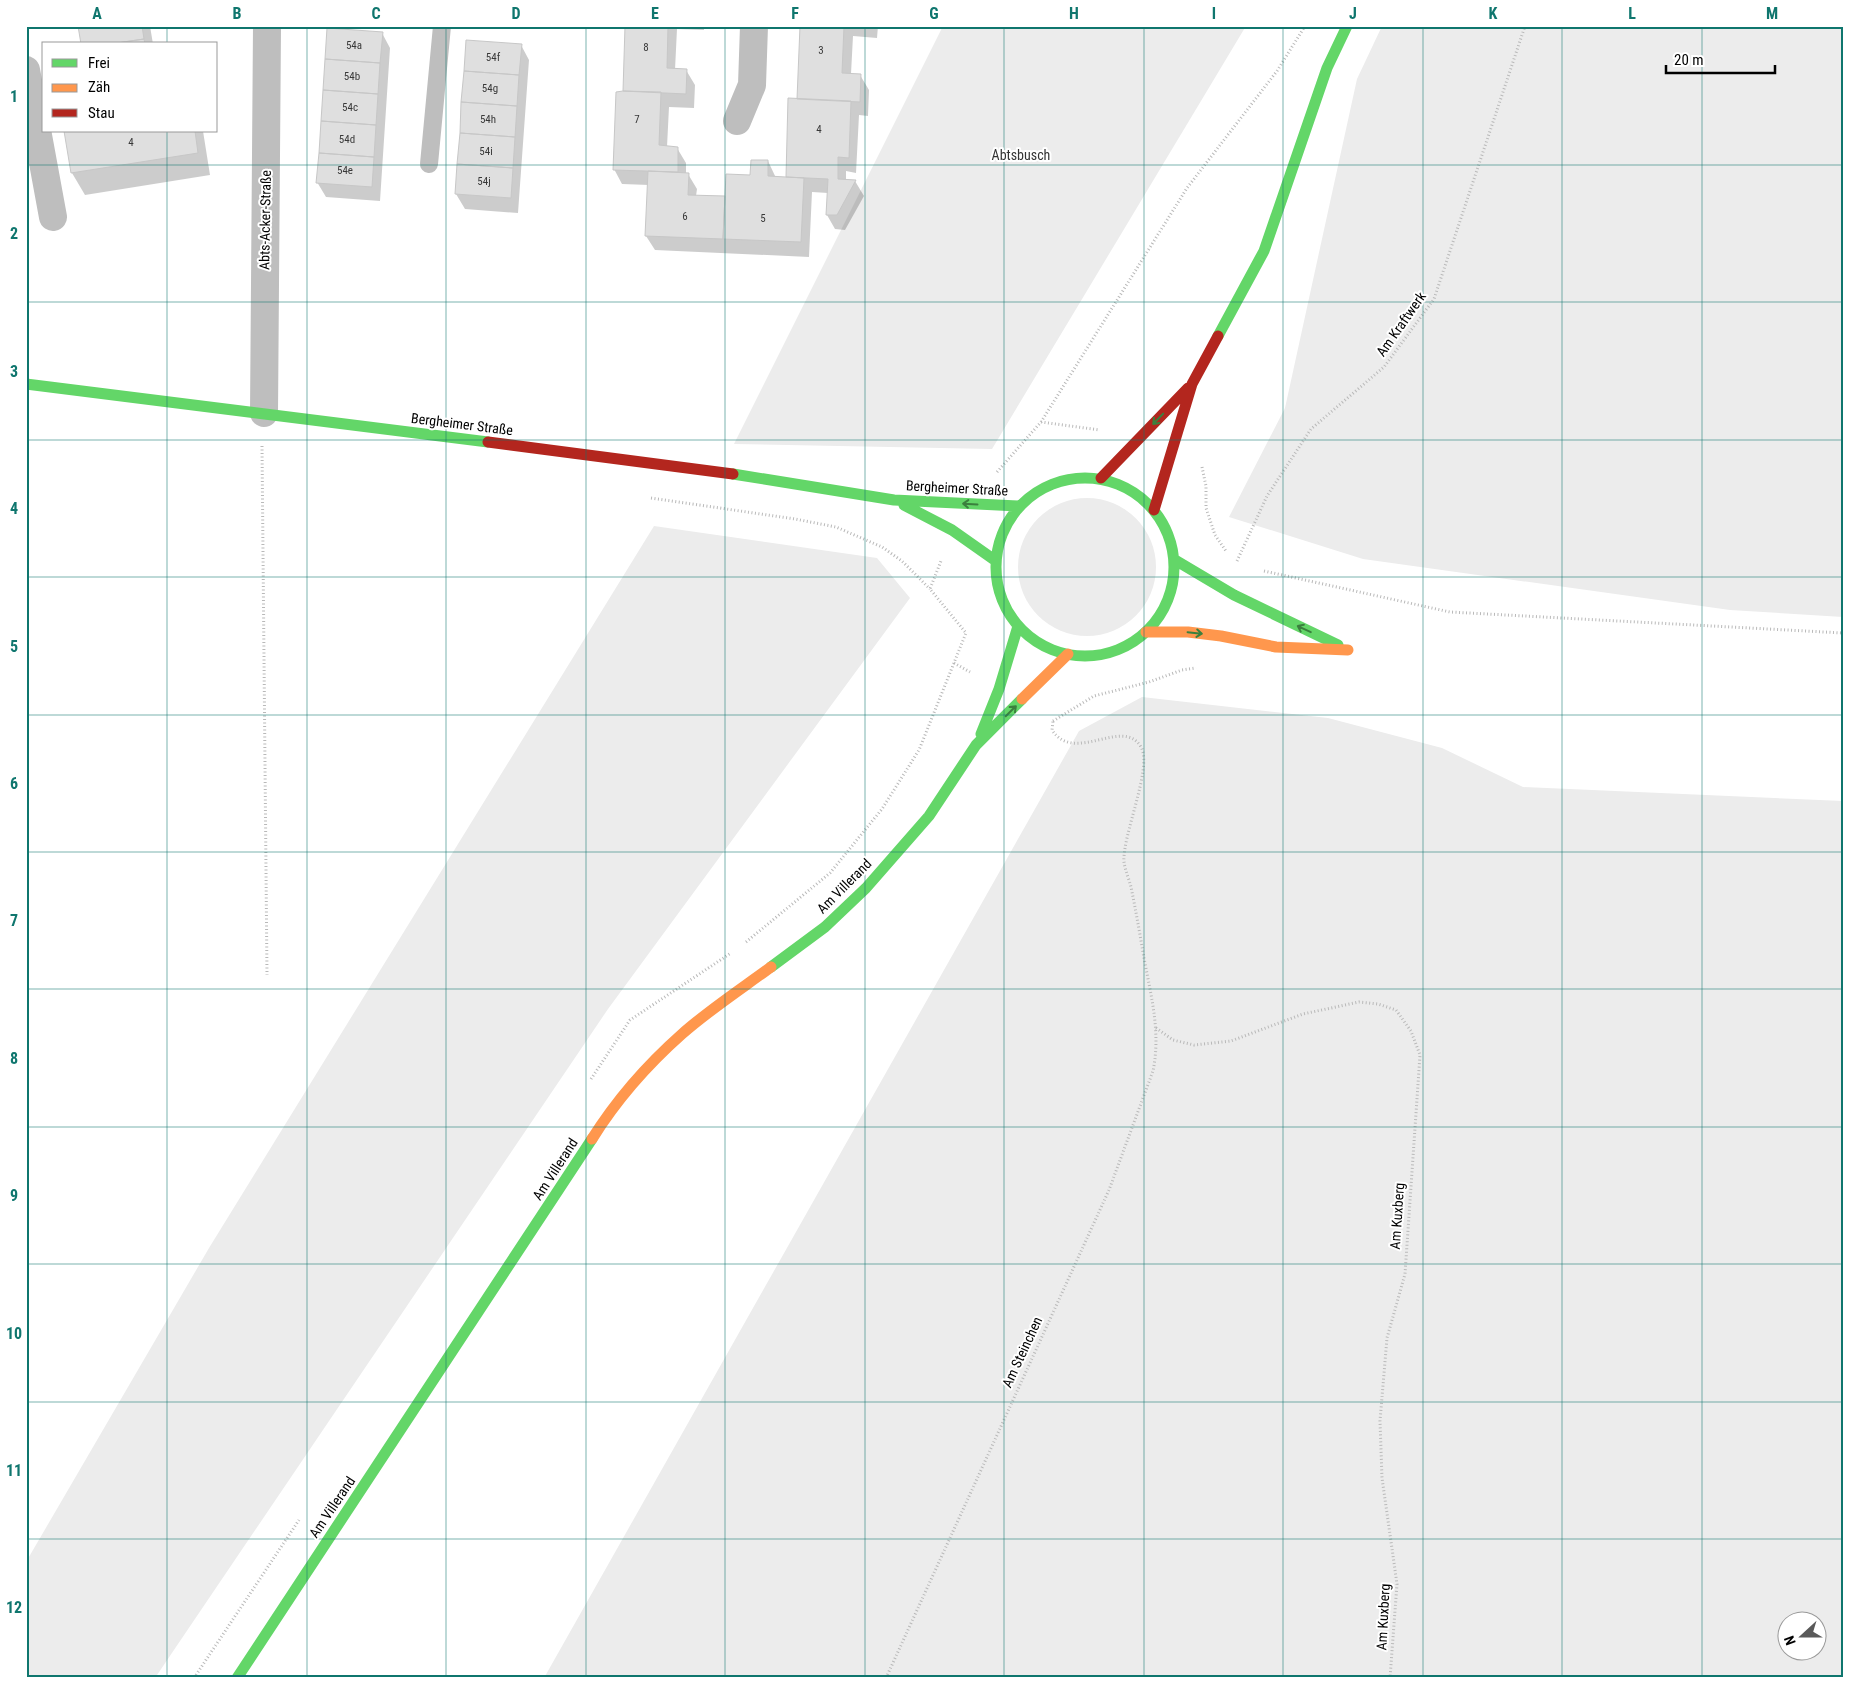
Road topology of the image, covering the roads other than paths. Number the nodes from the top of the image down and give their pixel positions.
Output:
1 (267, 26) edge
2 (442, 26) edge
3 (754, 26) edge
4 (1347, 26) edge
5 (26, 70) edge
6 (736, 121) dead end
7 (429, 164) dead end
8 (53, 217) dead end
9 (26, 384) edge
10 (1192, 384) junction
11 (264, 413) junction
12 (1101, 478) junction
13 (894, 500) junction
14 (1019, 506) junction
15 (1154, 510) junction
16 (1175, 560) junction
17 (996, 561) junction
18 (1018, 626) junction
19 (1146, 632) junction
20 (1068, 654) junction
21 (976, 745) junction
22 (237, 1678) edge

1 - 11 street, Abts-Acker-Straße
2 - 7 lane
3 - 6 street
4 - 10 main road
5 - 8 street
9 - 11 main road, Bergheimer Straße
10 -> 12 main road
10 - 15 main road
11 - 13 main road, Bergheimer Straße
12 - 14 main road
12 - 15 main road
14 -> 13 main road, Bergheimer Straße
13 - 17 main road, Bergheimer Straße
14 - 17 main road
15 - 16 main road
16 - 19 main road
19 -> 16 main road
17 - 18 main road
18 - 20 main road
18 - 21 main road, Am Villerand
19 - 20 main road
21 -> 20 main road, Am Villerand
21 - 22 main road, Am Villerand

